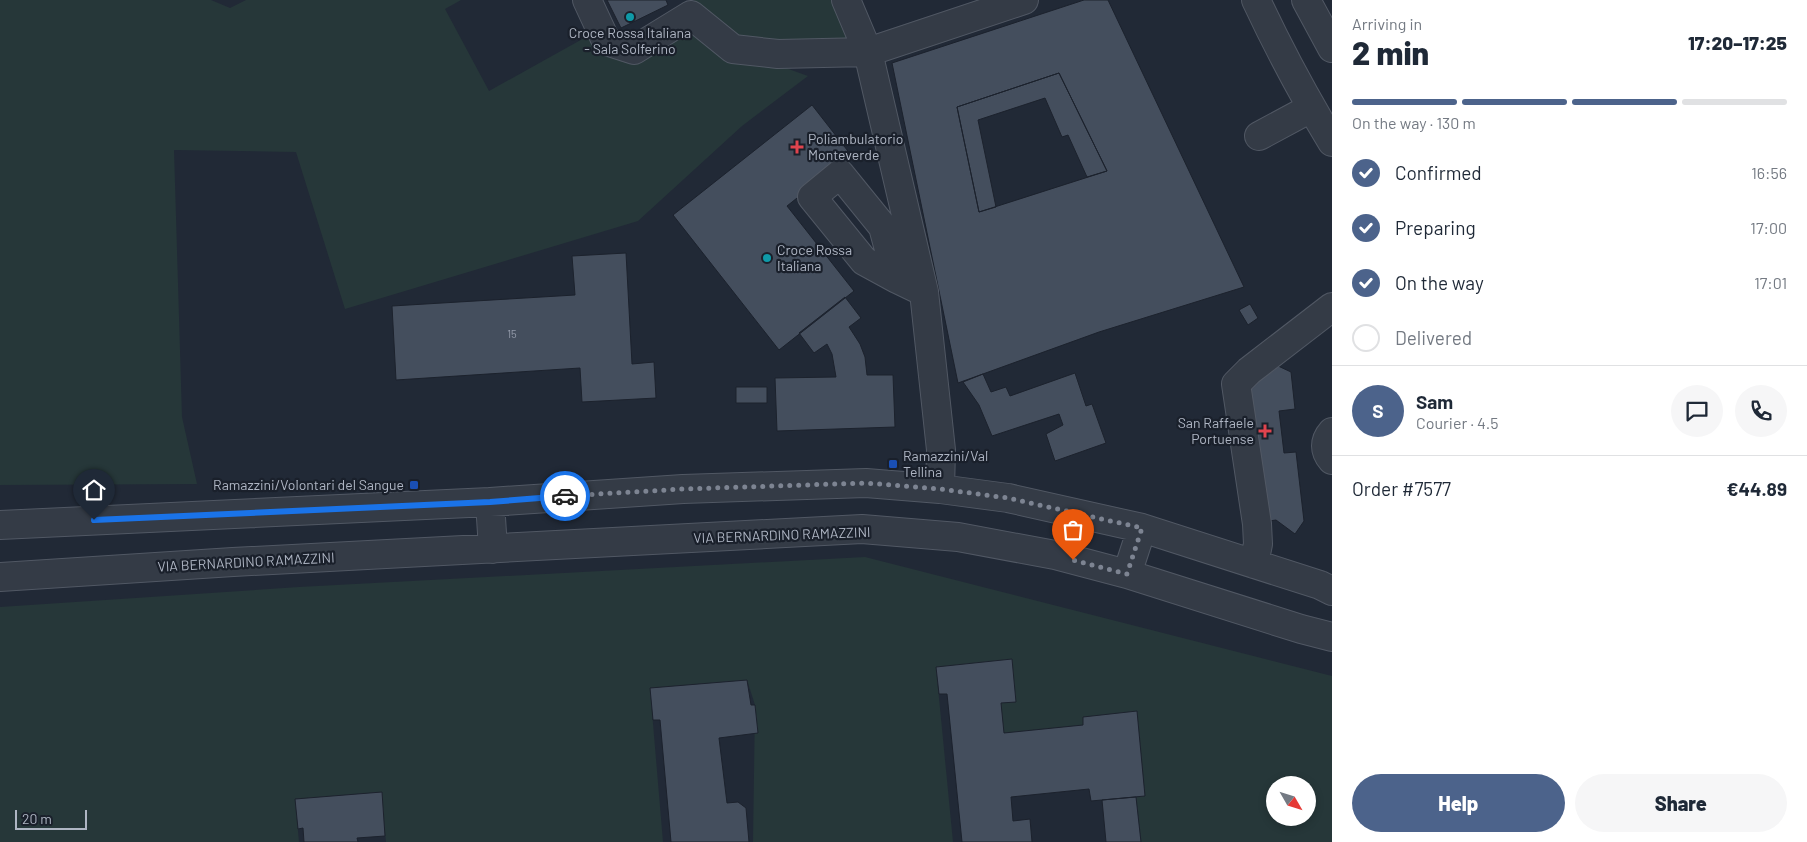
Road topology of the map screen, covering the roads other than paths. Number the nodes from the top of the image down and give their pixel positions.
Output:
1 (587, 0) edge
2 (846, 0) edge
3 (1024, 0) edge
4 (1256, 0) edge
5 (1306, 0) edge
6 (687, 7) edge
7 (1332, 48) edge
8 (868, 52) junction
9 (1311, 108) junction
10 (1259, 136) dead end
11 (1332, 142) edge
12 (897, 279) dead end
13 (924, 292) junction
14 (1332, 307) edge
15 (1332, 432) edge
16 (1332, 460) edge
17 (940, 489) junction
18 (490, 502) junction
19 (0, 525) edge
20 (1142, 528) junction
21 (493, 550) junction
22 (1254, 564) junction
23 (1127, 574) junction
24 (0, 577) edge
25 (1328, 581) edge
26 (1301, 629) junction
27 (1332, 637) edge

1 - 6 street
2 - 8 street
3 - 8 street
4 - 9 street
5 - 7 street
6 - 8 street
8 - 13 street
9 - 10 street
9 - 11 street
12 - 13 street
13 - 17 street
14 - 22 street
15 - 16 street
17 - 18 street
17 - 20 street
18 - 19 street
18 - 21 street
20 - 22 street
20 - 23 street
21 - 23 street, VIA BERNARDINO RAMAZZINI
21 - 24 street, VIA BERNARDINO RAMAZZINI
22 - 25 street
23 - 26 street, VIA BERNARDINO RAMAZZINI
25 - 26 street
26 - 27 street, VIA BERNARDINO RAMAZZINI

